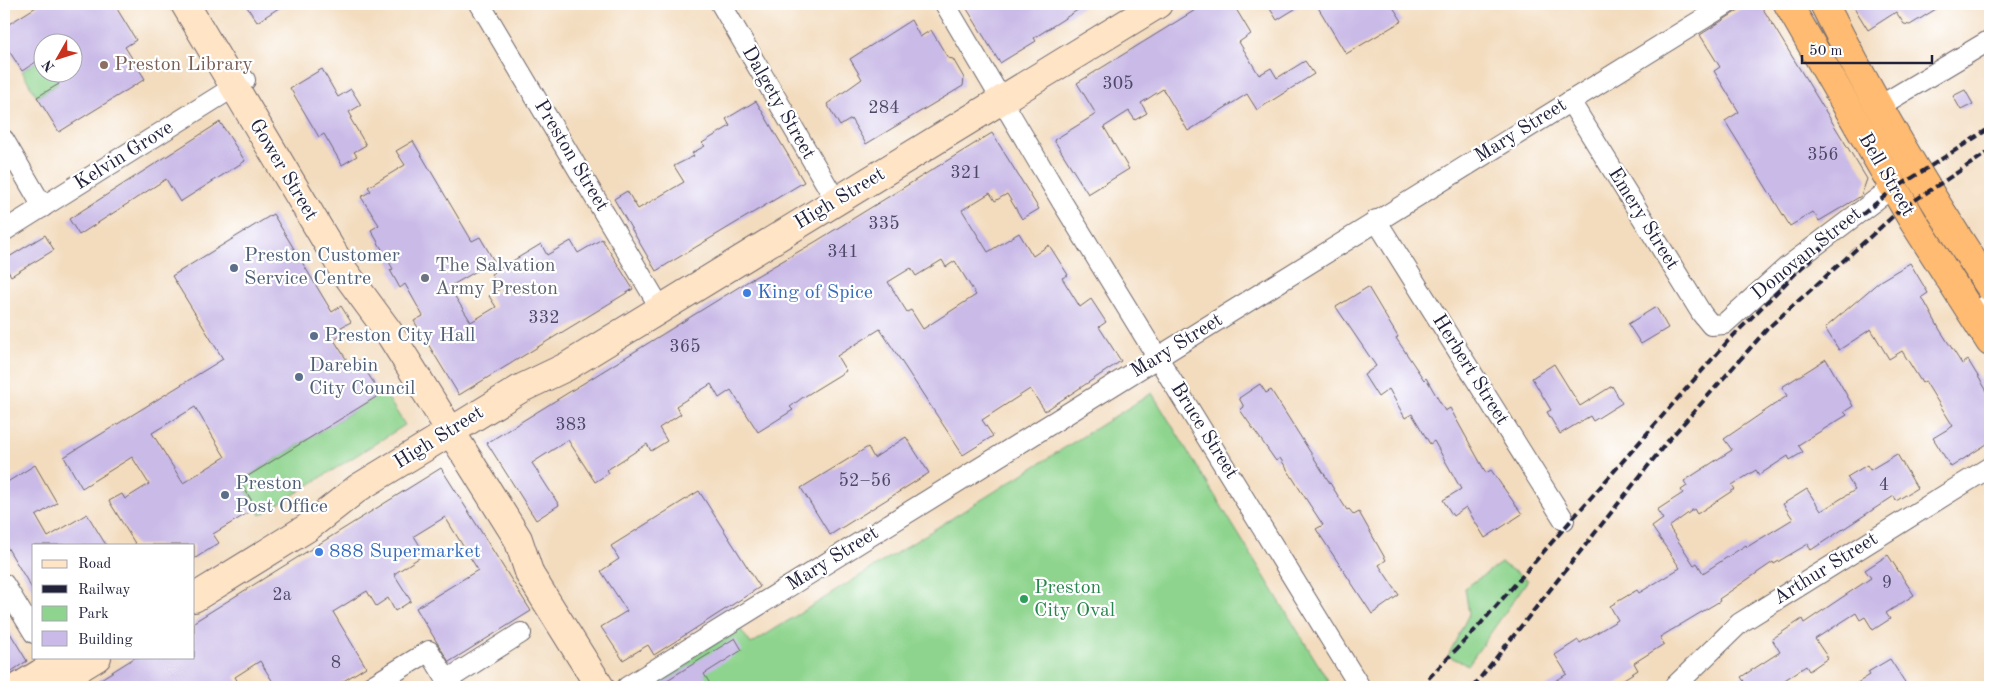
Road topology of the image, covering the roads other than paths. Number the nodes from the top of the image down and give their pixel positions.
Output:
1 (185, 4) edge
2 (199, 4) edge
3 (480, 4) edge
4 (722, 4) edge
5 (945, 4) edge
6 (1133, 4) edge
7 (1158, 4) edge
8 (1727, 4) edge
9 (1788, 4) edge
10 (1824, 4) edge
11 (1990, 40) edge
12 (239, 84) junction
13 (998, 93) junction
14 (1570, 101) junction
15 (1878, 108) junction
16 (4, 140) edge
17 (1893, 187) junction
18 (833, 196) junction
19 (43, 207) junction
20 (1376, 220) junction
21 (4, 231) edge
22 (1990, 287) edge
23 (657, 304) junction
24 (1981, 308) edge
25 (1724, 324) joint
26 (1990, 342) edge
27 (1158, 357) junction
28 (450, 432) junction
29 (1990, 467) edge
30 (358, 488) junction
31 (1564, 520) dead end
32 (518, 539) junction
33 (195, 579) edge
34 (4, 584) edge
35 (195, 597) edge
36 (32, 630) edge
37 (521, 633) dead end
38 (94, 658) edge
39 (55, 669) edge
40 (449, 684) edge
41 (19, 687) edge
42 (370, 687) edge
43 (600, 687) edge
44 (620, 687) edge
45 (627, 687) edge
46 (1360, 687) edge
47 (1674, 687) edge

1 - 12 main road, Gower Street
2 - 12 main road, Gower Street
3 - 23 street, Preston Street
4 - 18 street, Dalgety Street
5 - 13 street, Bruce Street
6 - 13 main road, High Street
7 - 13 main road, High Street
8 - 14 street, Mary Street
9 - 17 highway, Bell Street
10 - 15 highway, Bell Street
11 - 15 street
12 - 19 street, Kelvin Grove
12 - 28 main road, Gower Street
13 - 18 main road, High Street
13 - 27 street, Bruce Street
14 - 20 street, Mary Street
14 - 25 street, Emery Street
15 - 22 highway, Bell Street
16 - 19 street
17 - 24 highway, Bell Street
17 - 25 street, Donovan Street
18 - 23 main road, High Street
19 - 21 street, Kelvin Grove
20 - 27 street, Mary Street
20 - 31 street, Herbert Street
23 - 28 main road, High Street
24 - 26 highway, Bell Street
27 - 45 street, Mary Street
27 - 46 street, Bruce Street
28 - 30 main road, High Street
28 - 32 main road, Gower Street
29 - 47 street, Arthur Street
30 - 33 main road, High Street
30 - 35 main road, High Street
32 - 43 main road
32 - 44 main road
34 - 36 street
37 - 40 street
38 - 39 main road
39 - 41 main road
40 - 42 street

